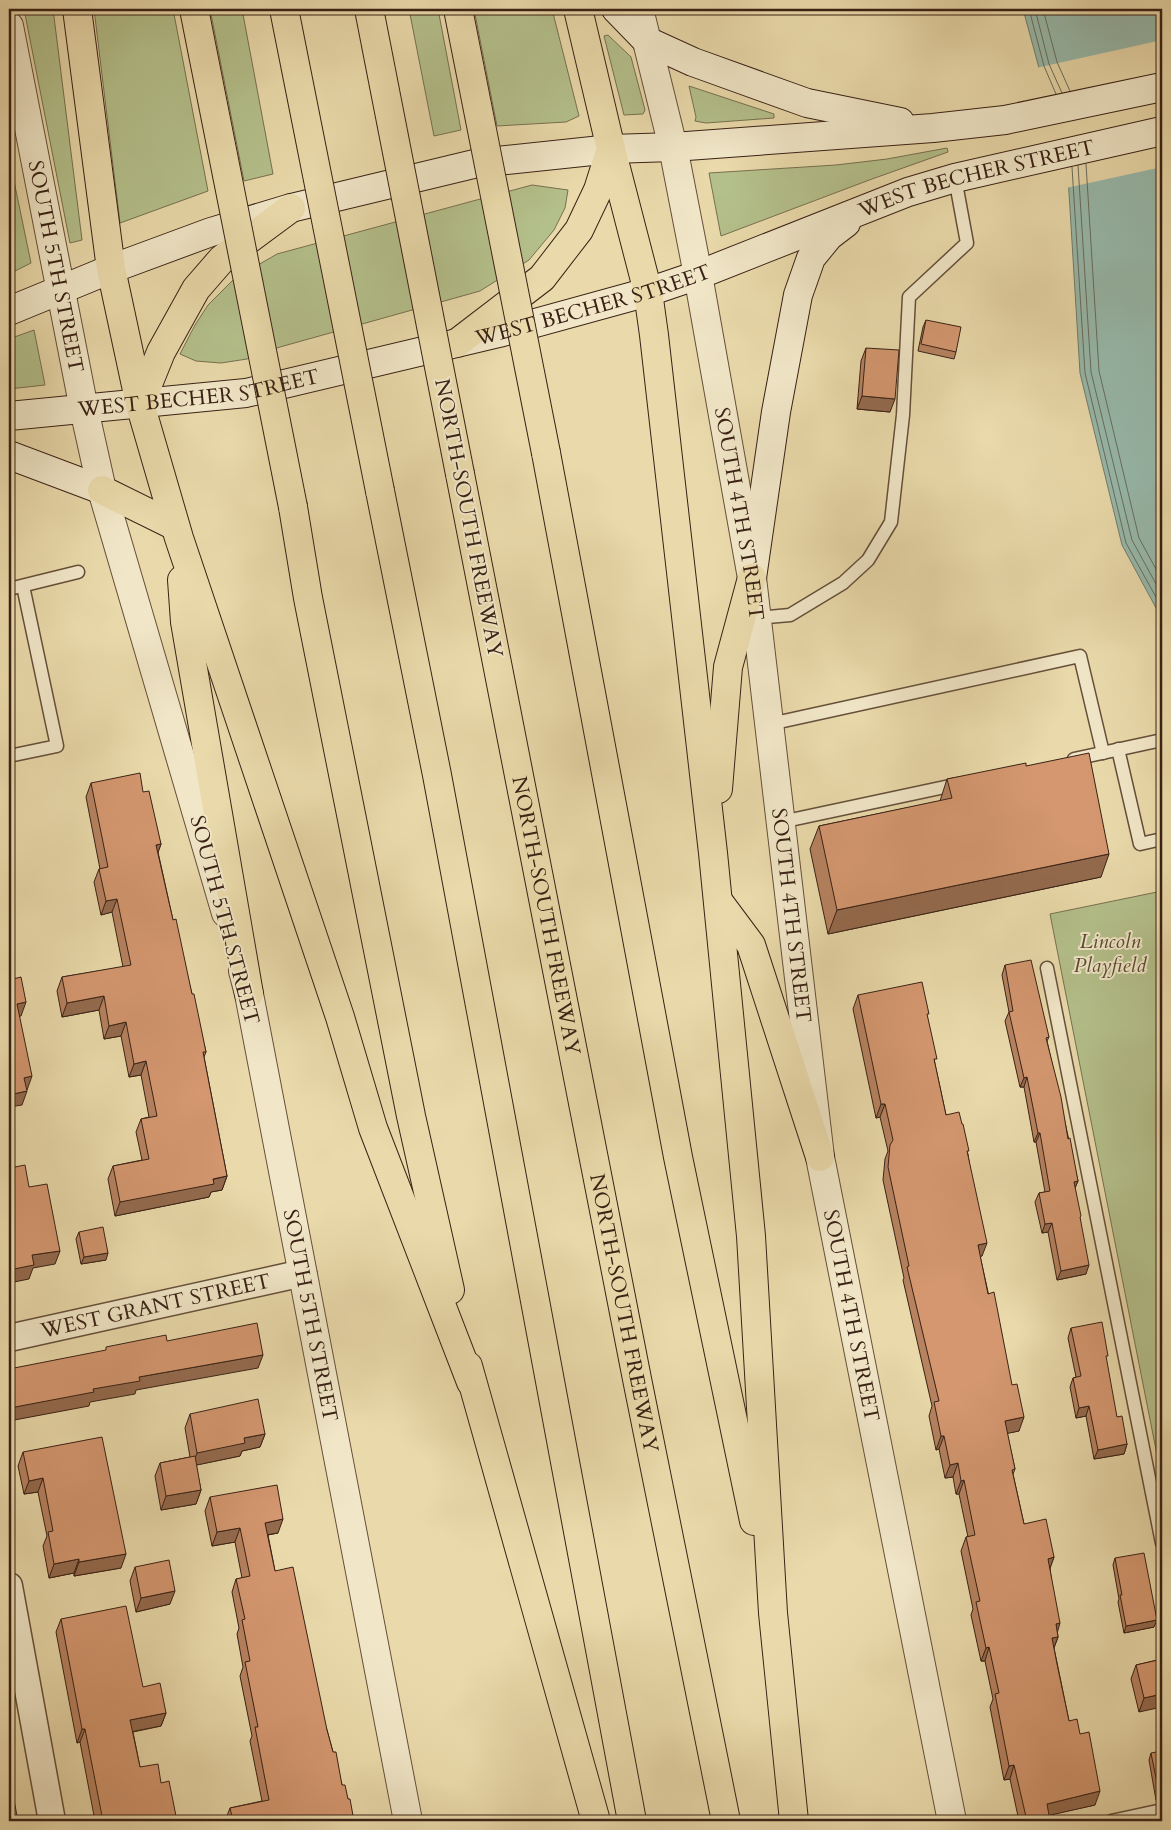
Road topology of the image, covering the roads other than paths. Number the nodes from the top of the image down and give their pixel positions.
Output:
1 (77, 9) edge
2 (194, 9) edge
3 (284, 9) edge
4 (369, 9) edge
5 (458, 9) edge
6 (578, 9) edge
7 (616, 9) edge
8 (639, 9) edge
9 (9, 26) edge
10 (647, 41) junction
11 (1162, 87) edge
12 (933, 128) junction
13 (1162, 131) edge
14 (673, 147) junction
15 (611, 149) junction
16 (955, 178) junction
17 (291, 208) junction
18 (862, 210) junction
19 (111, 269) junction
20 (698, 275) junction
21 (60, 289) junction
22 (648, 292) junction
23 (9, 311) edge
24 (457, 343) junction
25 (140, 404) junction
26 (84, 409) junction
27 (9, 416) edge
28 (9, 455) edge
29 (102, 490) junction
30 (177, 532) junction
31 (78, 572) dead end
32 (752, 578) junction
33 (23, 586) junction
34 (9, 589) edge
35 (757, 618) junction
36 (770, 724) junction
37 (1162, 740) edge
38 (1118, 749) junction
39 (1103, 753) junction
40 (9, 756) edge
41 (1064, 762) edge
42 (967, 782) edge
43 (781, 822) junction
44 (1162, 839) edge
45 (714, 853) junction
46 (718, 901) junction
47 (1047, 968) dead end
48 (249, 994) junction
49 (820, 1156) junction
50 (303, 1273) junction
51 (9, 1338) edge
52 (472, 1382) junction
53 (1162, 1543) edge
54 (9, 1586) edge
55 (773, 1613) junction
56 (1162, 1810) edge
57 (52, 1821) edge
58 (408, 1821) edge
59 (596, 1821) edge
60 (632, 1821) edge
61 (726, 1821) edge
62 (794, 1821) edge
63 (952, 1821) edge
64 (1111, 1821) edge

1 - 19 highway
2 - 52 highway, bridge
3 - 60 highway, bridge
4 - 61 highway, NORTH-SOUTH FREEWAY, bridge
5 - 55 highway, bridge
6 - 15 highway
7 - 10 street
8 - 10 street, SOUTH 4TH STREET
9 - 21 street, SOUTH 5TH STREET
10 - 12 street
10 - 14 street, SOUTH 4TH STREET
11 - 12 street, WEST BECHER STREET
12 - 14 street, WEST BECHER STREET
13 - 16 street, WEST BECHER STREET
14 - 15 street, WEST BECHER STREET
14 - 20 street, SOUTH 4TH STREET
15 - 17 street, WEST BECHER STREET
15 - 22 highway
15 - 24 highway
16 - 18 street, WEST BECHER STREET
16 - 35 lane
17 - 19 street, WEST BECHER STREET
17 - 25 highway
18 - 20 street, WEST BECHER STREET
18 - 32 street
19 - 21 street, WEST BECHER STREET
19 - 25 highway
20 - 22 street, WEST BECHER STREET
20 - 32 street, SOUTH 4TH STREET
21 - 23 street, WEST BECHER STREET
21 - 26 street, SOUTH 5TH STREET
22 - 24 street, WEST BECHER STREET
22 - 45 highway
24 - 25 street, WEST BECHER STREET
25 - 26 street, WEST BECHER STREET
25 - 30 highway
26 - 27 street, WEST BECHER STREET
26 - 29 street, SOUTH 5TH STREET
28 - 29 street
29 - 30 highway
29 - 48 street, SOUTH 5TH STREET
30 - 48 highway
30 - 52 highway
31 - 33 lane
32 - 35 street, SOUTH 4TH STREET
32 - 45 highway
33 - 34 lane
33 - 40 lane
35 - 36 street, SOUTH 4TH STREET
36 - 39 lane
36 - 43 street, SOUTH 4TH STREET
37 - 38 lane
38 - 39 lane
38 - 44 lane
39 - 41 lane
42 - 43 lane
43 - 49 street, SOUTH 4TH STREET
45 - 46 highway
46 - 49 highway
46 - 55 highway
47 - 53 lane
48 - 50 street, SOUTH 5TH STREET
49 - 63 street, SOUTH 4TH STREET
50 - 51 street, WEST GRANT STREET
50 - 58 street, SOUTH 5TH STREET
52 - 59 highway
54 - 57 street
55 - 62 highway
56 - 64 lane

